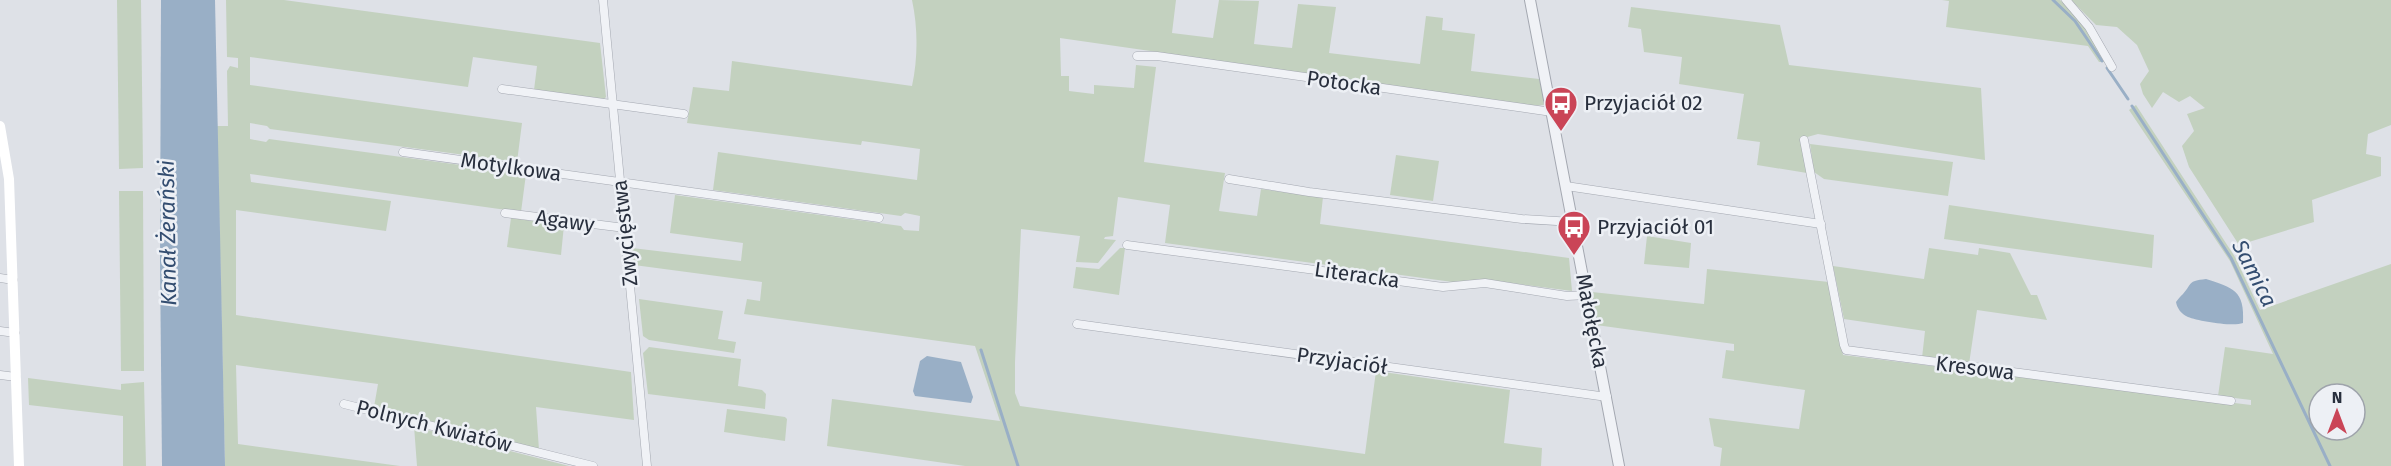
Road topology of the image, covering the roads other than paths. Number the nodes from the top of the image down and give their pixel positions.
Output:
1 (603, 0) edge
2 (1530, 0) edge
3 (2066, 0) edge
4 (1137, 56) dead end
5 (2112, 67) dead end
6 (502, 89) dead end
7 (614, 105) junction
8 (1552, 112) junction
9 (684, 114) dead end
10 (0, 126) edge
11 (1804, 140) dead end
12 (403, 152) dead end
13 (1229, 179) dead end
14 (620, 182) junction
15 (1566, 186) junction
16 (505, 213) dead end
17 (879, 218) dead end
18 (1573, 222) junction
19 (1821, 224) junction
20 (625, 228) junction
21 (1127, 245) dead end
22 (0, 278) edge
23 (13, 280) junction
24 (1588, 295) junction
25 (1077, 324) dead end
26 (0, 331) edge
27 (15, 333) junction
28 (0, 375) edge
29 (16, 377) junction
30 (1607, 398) junction
31 (2231, 401) dead end
32 (344, 404) dead end
33 (19, 466) edge
34 (593, 466) edge
35 (647, 466) edge
36 (1619, 466) edge

1 - 7 street, Zwycięstwa
2 - 8 street, Małołęcka
3 - 5 street
4 - 8 street, Potocka
6 - 7 street
7 - 9 street
7 - 14 street, Zwycięstwa
8 - 15 street, Małołęcka
10 - 23 main road
11 - 19 street, Kresowa
12 - 14 street, Motylkowa
13 - 18 street
14 - 17 street, Motylkowa
14 - 20 street, Zwycięstwa
15 - 18 street, Małołęcka
15 - 19 street
16 - 20 street, Agawy
18 - 24 street, Małołęcka
19 - 31 street, Kresowa
20 - 35 street, Zwycięstwa
21 - 24 street, Literacka
22 - 23 street
23 - 27 main road
24 - 30 street, Małołęcka
25 - 30 street, Przyjaciół
26 - 27 street
27 - 29 main road
28 - 29 street
29 - 33 main road
30 - 36 street, Małołęcka
32 - 34 street, Polnych Kwiatów

